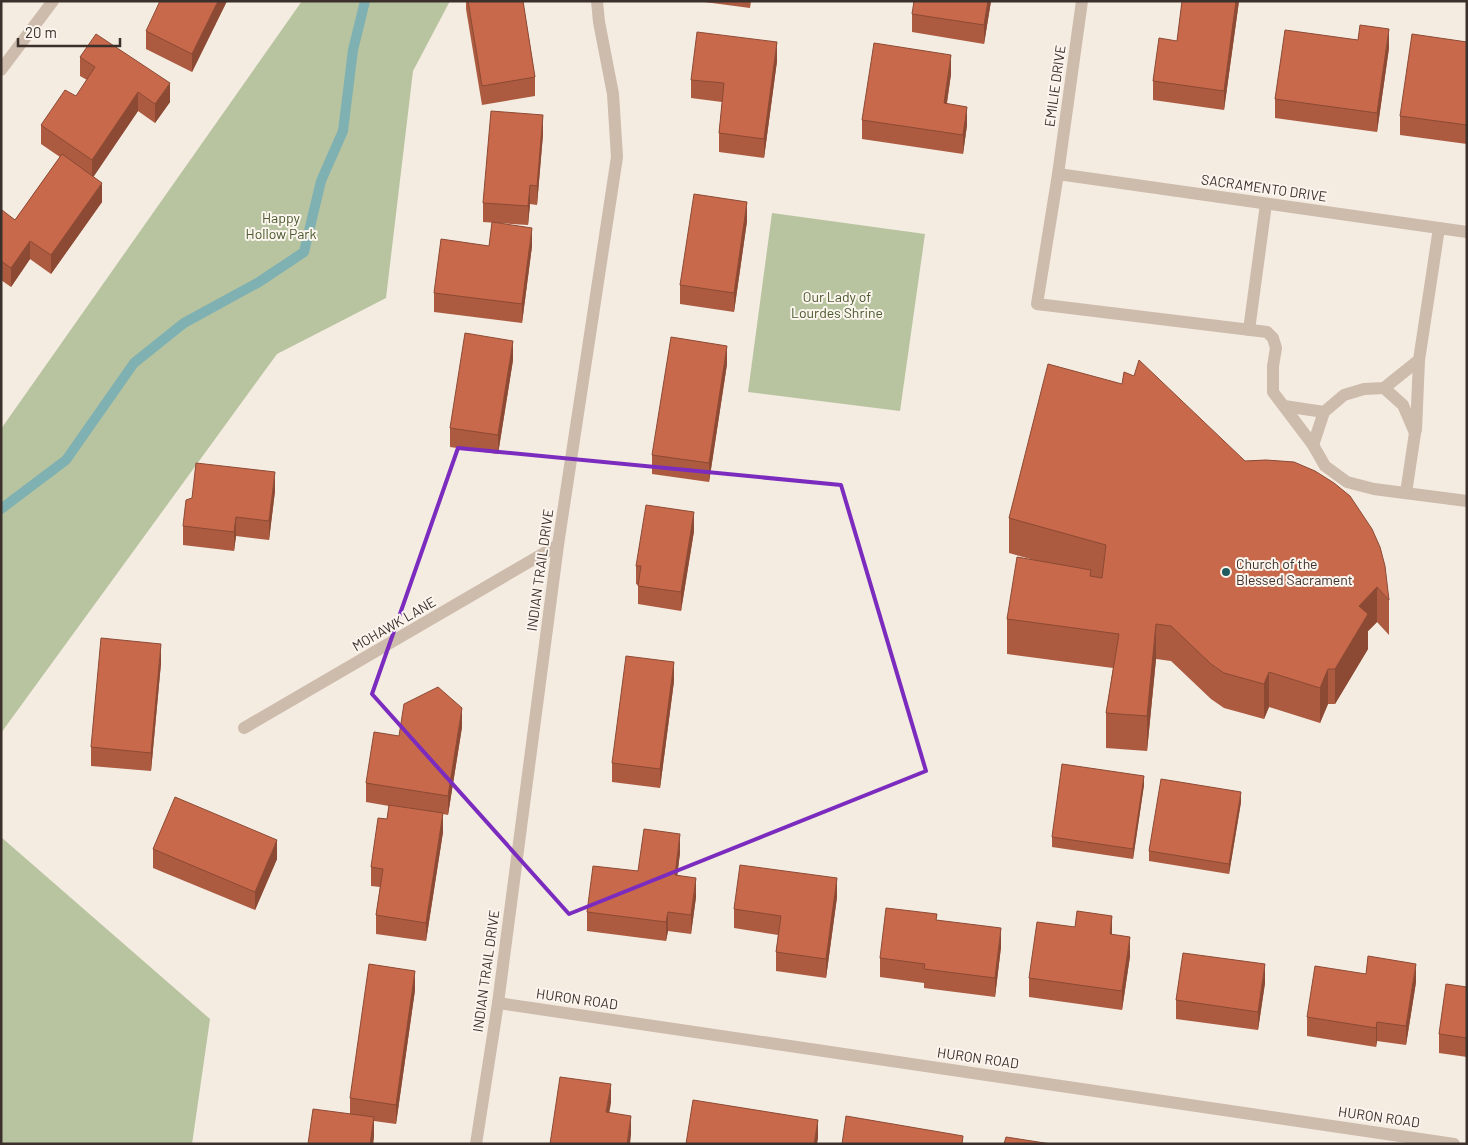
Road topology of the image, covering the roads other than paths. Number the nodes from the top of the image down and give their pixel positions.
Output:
1 (53, 1) edge
2 (597, 1) edge
3 (1082, 1) edge
4 (1, 70) edge
5 (1058, 174) junction
6 (1266, 204) junction
7 (1438, 228) junction
8 (1467, 232) edge
9 (1249, 330) junction
10 (1419, 360) junction
11 (1384, 388) junction
12 (1284, 406) junction
13 (1324, 412) junction
14 (1415, 433) junction
15 (1313, 445) junction
16 (1406, 494) junction
17 (1467, 502) edge
18 (558, 545) junction
19 (244, 728) dead end
20 (498, 1003) junction
21 (476, 1144) edge
22 (1454, 1144) edge

1 - 4 street
2 - 18 street, INDIAN TRAIL DRIVE
3 - 5 street, EMILIE DRIVE
5 - 6 street, SACRAMENTO DRIVE
5 - 9 street, EMILIE DRIVE
6 - 7 street, SACRAMENTO DRIVE
6 - 9 street
7 - 8 street, SACRAMENTO DRIVE
7 - 10 street
9 - 12 street
10 - 11 street
10 - 14 street
11 - 13 street
11 - 14 street
12 - 13 street
12 - 15 street
13 - 15 street
14 - 16 street
15 - 16 street
16 - 17 street
18 - 19 street, MOHAWK LANE
18 - 20 street, INDIAN TRAIL DRIVE
20 - 21 street, INDIAN TRAIL DRIVE
20 - 22 street, HURON ROAD

